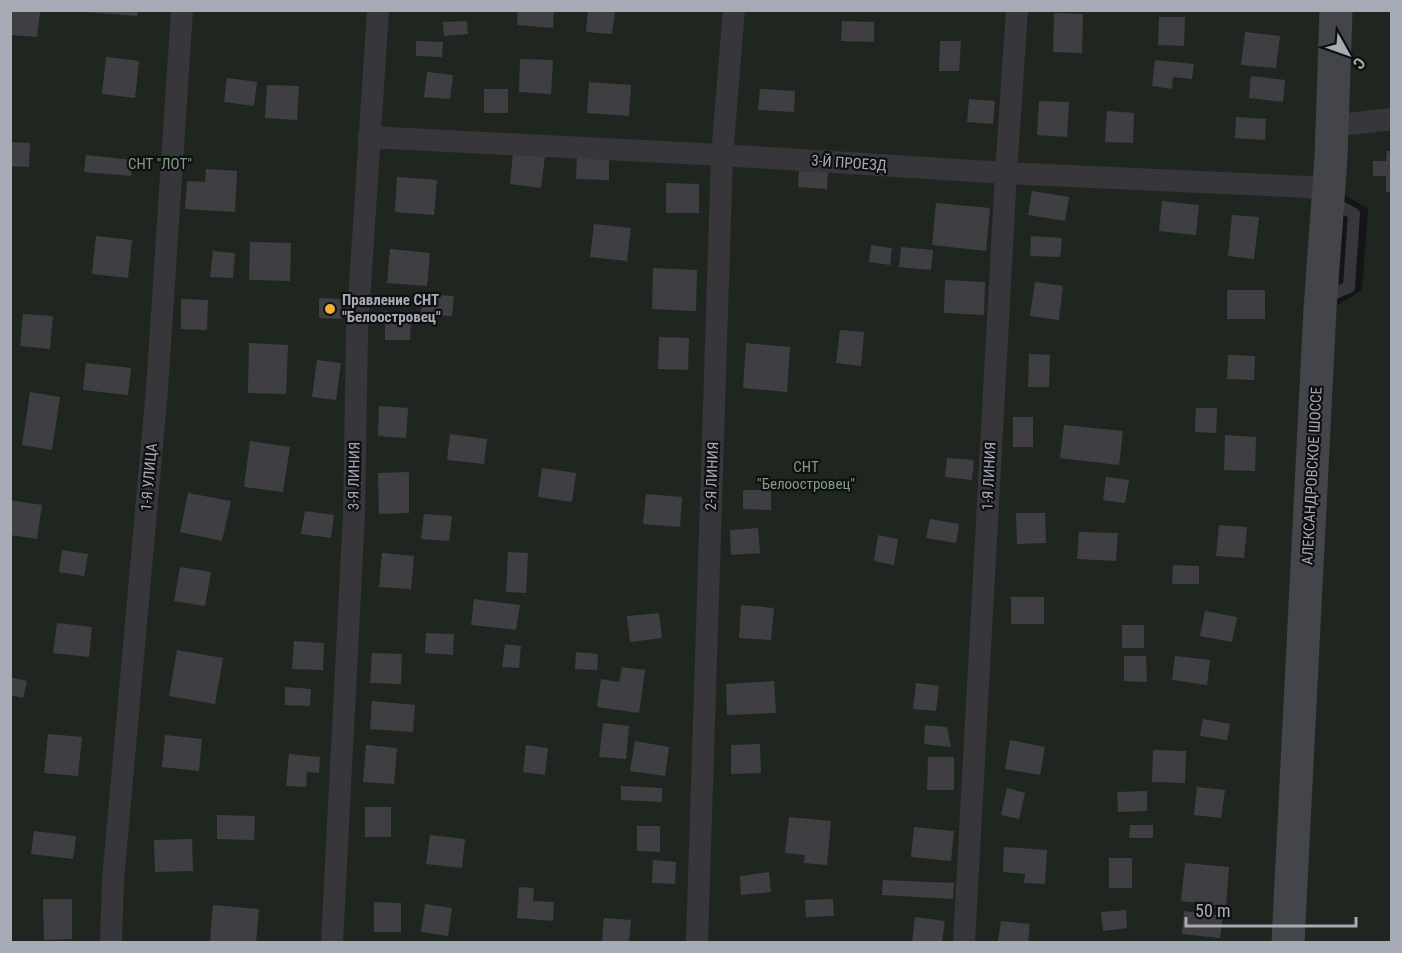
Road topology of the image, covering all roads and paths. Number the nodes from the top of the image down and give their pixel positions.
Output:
1 (182, 10) edge
2 (378, 10) edge
3 (734, 10) edge
4 (1017, 10) edge
5 (1336, 10) edge
6 (1392, 119) edge
7 (1332, 126) junction
8 (369, 137) junction
9 (722, 155) junction
10 (1005, 173) junction
11 (1328, 194) junction
12 (111, 942) edge
13 (333, 942) edge
14 (697, 942) edge
15 (964, 942) edge
16 (1288, 942) edge

1 - 12 street, 1-Я УЛИЦА
2 - 8 street, 3-Я ЛИНИЯ
3 - 9 street, 2-Я ЛИНИЯ
4 - 10 street, 1-Я ЛИНИЯ
5 - 7 street, АЛЕКСАНДРОВСКОЕ ШОССЕ
6 - 7 street
7 - 11 street, АЛЕКСАНДРОВСКОЕ ШОССЕ
8 - 9 street, 3-Й ПРОЕЗД
8 - 13 street, 3-Я ЛИНИЯ
9 - 10 street, 3-Й ПРОЕЗД
9 - 14 street, 2-Я ЛИНИЯ
10 - 11 street, 3-Й ПРОЕЗД
10 - 15 street, 1-Я ЛИНИЯ
11 - 16 street, АЛЕКСАНДРОВСКОЕ ШОССЕ

